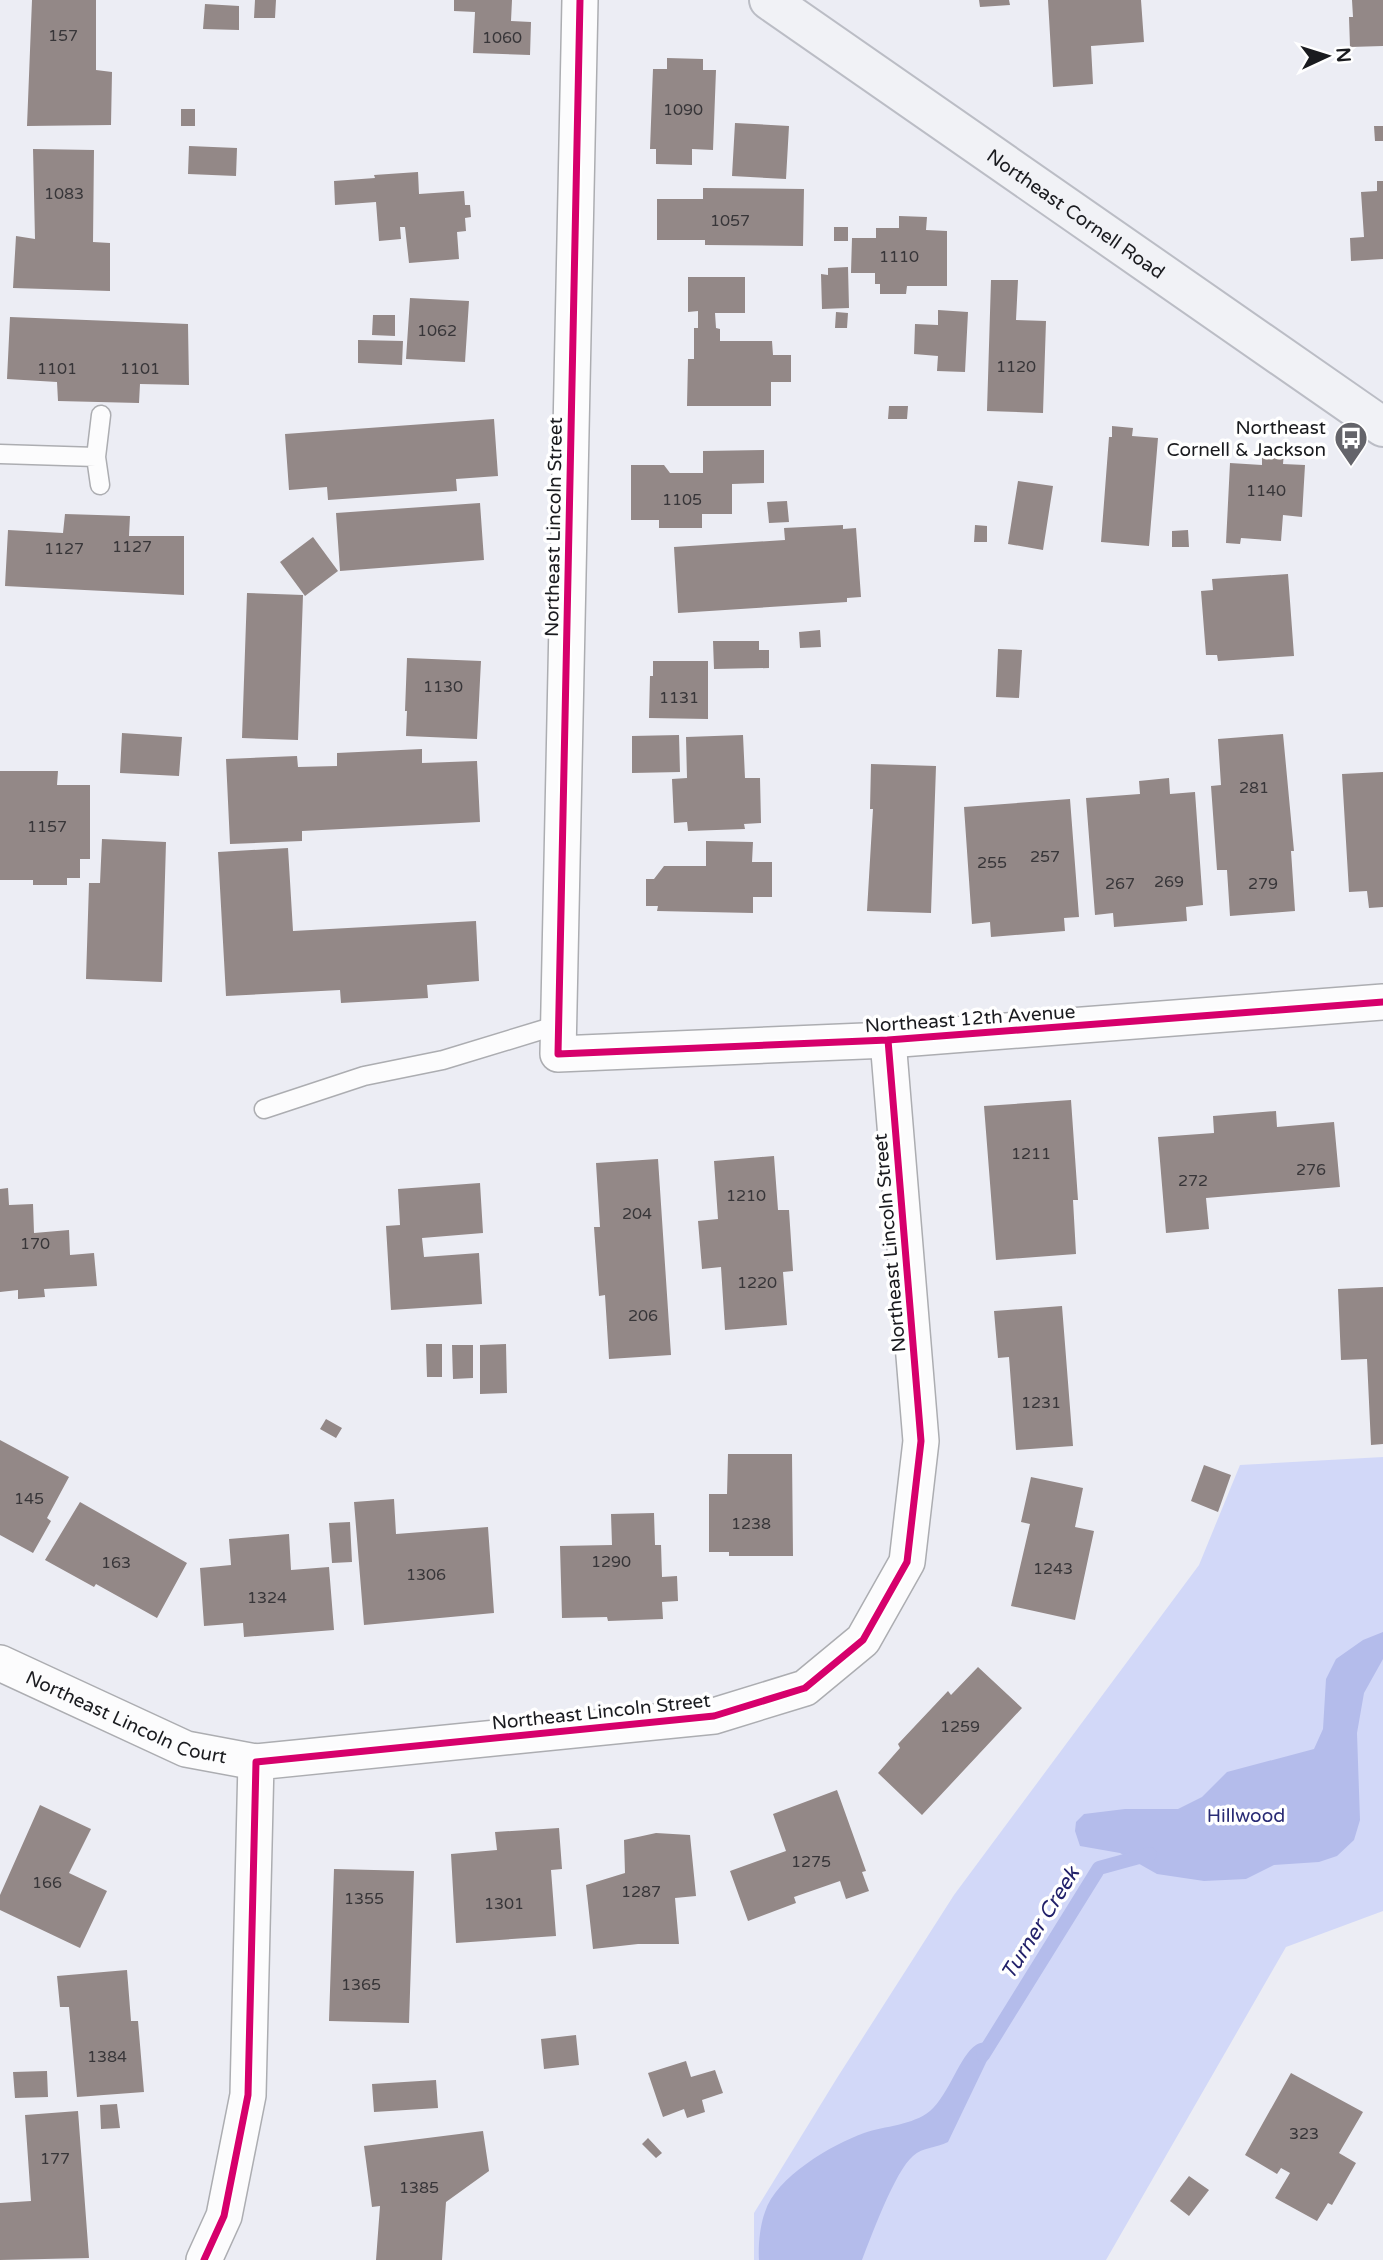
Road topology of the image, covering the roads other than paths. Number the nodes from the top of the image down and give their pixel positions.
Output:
1 (580, 0) edge
2 (769, 0) edge
3 (101, 415) dead end
4 (1383, 427) edge
5 (0, 454) edge
6 (96, 457) junction
7 (100, 485) dead end
8 (1383, 1002) edge
9 (558, 1040) junction
10 (888, 1040) junction
11 (264, 1109) dead end
12 (0, 1663) edge
13 (256, 1762) junction
14 (204, 2260) edge

1 - 9 street, Northeast Lincoln Street
2 - 4 highway, Northeast Cornell Road
3 - 6 lane
5 - 6 lane
6 - 7 lane
8 - 10 street, Northeast 12th Avenue
9 - 10 street, Northeast 12th Avenue
9 - 11 lane
10 - 13 street, Northeast Lincoln Street
12 - 13 street, Northeast Lincoln Court
13 - 14 street

